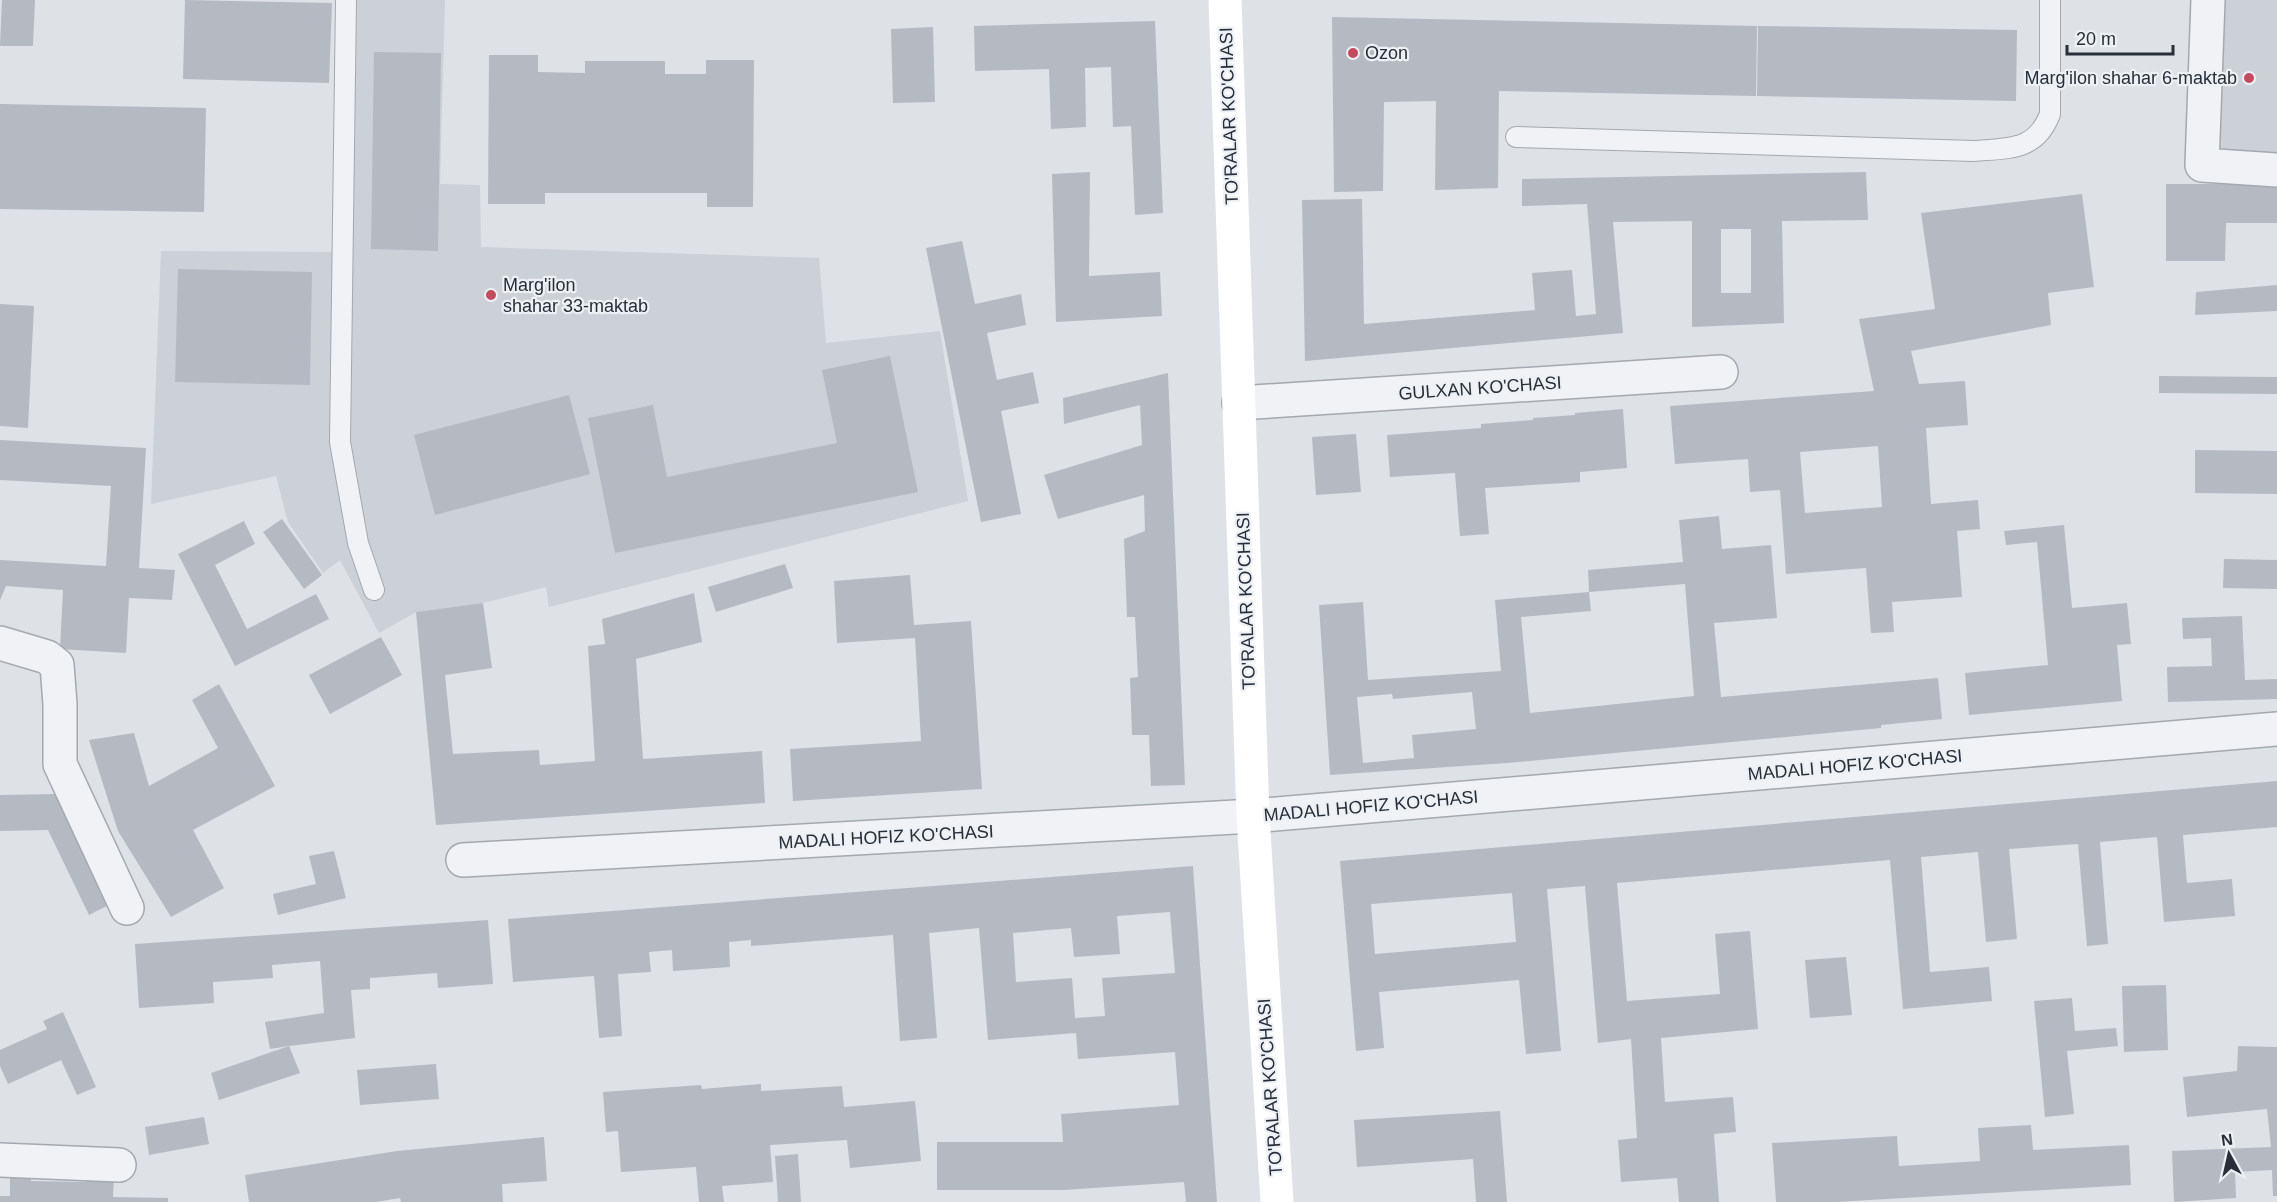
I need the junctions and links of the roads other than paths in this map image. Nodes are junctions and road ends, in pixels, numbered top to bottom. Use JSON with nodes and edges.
{"nodes":[{"id":1,"x":346,"y":0,"type":"edge"},
{"id":2,"x":1225,"y":0,"type":"edge"},
{"id":3,"x":2050,"y":0,"type":"edge"},
{"id":4,"x":2208,"y":0,"type":"edge"},
{"id":5,"x":1516,"y":137,"type":"dead end"},
{"id":6,"x":2277,"y":170,"type":"edge"},
{"id":7,"x":1721,"y":372,"type":"dead end"},
{"id":8,"x":1239,"y":403,"type":"junction"},
{"id":9,"x":374,"y":590,"type":"dead end"},
{"id":10,"x":0,"y":643,"type":"edge"},
{"id":11,"x":2277,"y":729,"type":"edge"},
{"id":12,"x":1253,"y":816,"type":"junction"},
{"id":13,"x":463,"y":860,"type":"dead end"},
{"id":14,"x":127,"y":908,"type":"dead end"},
{"id":15,"x":0,"y":1160,"type":"edge"},
{"id":16,"x":118,"y":1165,"type":"dead end"},
{"id":17,"x":1278,"y":1202,"type":"edge"}],
"edges":[{"from":1,"to":9,"type":"lane"},
{"from":2,"to":8,"type":"street","name":"TO'RALAR KO'CHASI"},
{"from":3,"to":5,"type":"lane"},
{"from":4,"to":6,"type":"street"},
{"from":7,"to":8,"type":"street","name":"GULXAN KO'CHASI"},
{"from":8,"to":12,"type":"street","name":"TO'RALAR KO'CHASI"},
{"from":10,"to":14,"type":"street"},
{"from":11,"to":12,"type":"street","name":"MADALI HOFIZ KO'CHASI"},
{"from":12,"to":13,"type":"street","name":"MADALI HOFIZ KO'CHASI"},
{"from":12,"to":17,"type":"street","name":"TO'RALAR KO'CHASI"},
{"from":15,"to":16,"type":"street"}]}
